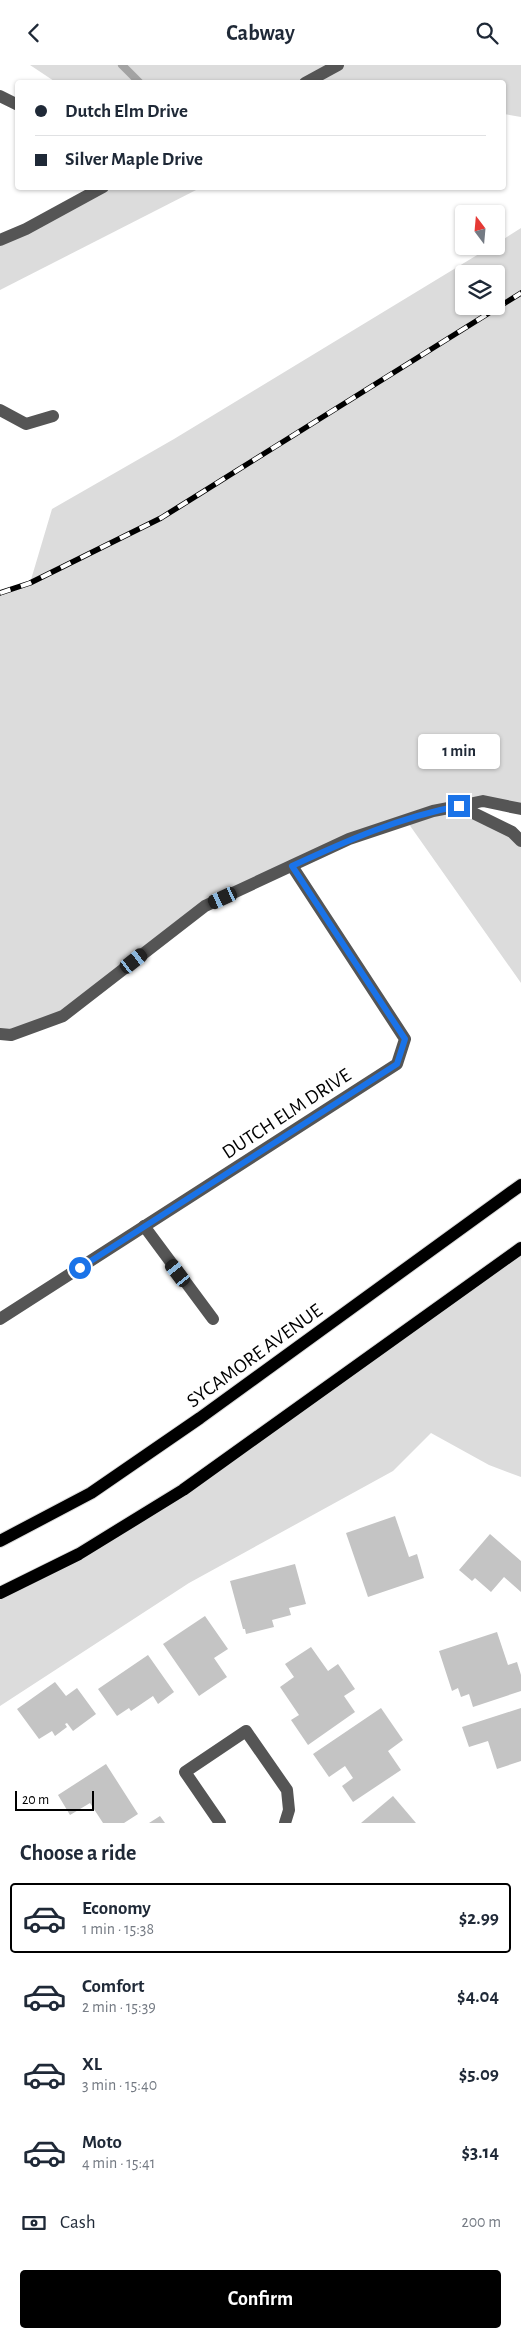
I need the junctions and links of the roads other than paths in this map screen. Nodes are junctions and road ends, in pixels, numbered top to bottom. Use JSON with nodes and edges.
{"nodes":[{"id":1,"x":338,"y":65,"type":"edge"},
{"id":2,"x":310,"y":80,"type":"edge"},
{"id":3,"x":0,"y":97,"type":"edge"},
{"id":4,"x":15,"y":104,"type":"edge"},
{"id":5,"x":98,"y":190,"type":"edge"},
{"id":6,"x":0,"y":240,"type":"edge"},
{"id":7,"x":0,"y":410,"type":"edge"},
{"id":8,"x":53,"y":416,"type":"dead end"},
{"id":9,"x":459,"y":806,"type":"junction"},
{"id":10,"x":521,"y":809,"type":"edge"},
{"id":11,"x":521,"y":841,"type":"edge"},
{"id":12,"x":292,"y":866,"type":"junction"},
{"id":13,"x":0,"y":1034,"type":"edge"},
{"id":14,"x":521,"y":1185,"type":"edge"},
{"id":15,"x":144,"y":1226,"type":"junction"},
{"id":16,"x":521,"y":1247,"type":"edge"},
{"id":17,"x":0,"y":1319,"type":"edge"},
{"id":18,"x":213,"y":1319,"type":"dead end"},
{"id":19,"x":0,"y":1541,"type":"edge"},
{"id":20,"x":0,"y":1593,"type":"edge"},
{"id":21,"x":220,"y":1823,"type":"edge"},
{"id":22,"x":285,"y":1823,"type":"edge"}],
"edges":[{"from":1,"to":2,"type":"street"},
{"from":3,"to":4,"type":"street"},
{"from":5,"to":6,"type":"street"},
{"from":7,"to":8,"type":"street"},
{"from":9,"to":10,"type":"street"},
{"from":9,"to":11,"type":"street"},
{"from":9,"to":12,"type":"street"},
{"from":12,"to":13,"type":"street"},
{"from":12,"to":15,"type":"street","name":"DUTCH ELM DRIVE"},
{"from":14,"to":19,"type":"main road","name":"SYCAMORE AVENUE"},
{"from":15,"to":17,"type":"street","name":"DUTCH ELM DRIVE"},
{"from":15,"to":18,"type":"street"},
{"from":16,"to":20,"type":"main road"},
{"from":21,"to":22,"type":"street"}]}
